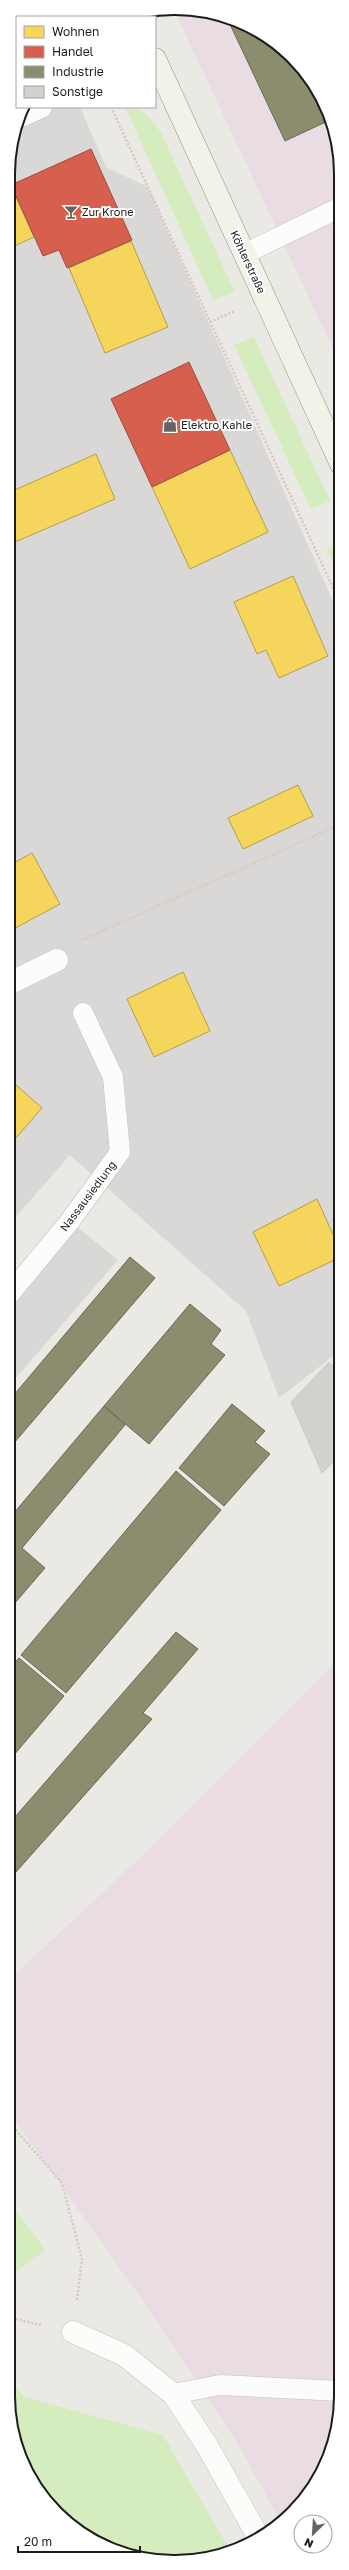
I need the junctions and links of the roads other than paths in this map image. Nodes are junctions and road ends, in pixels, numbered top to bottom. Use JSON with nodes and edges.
{"nodes":[{"id":1,"x":156,"y":61,"type":"edge"},
{"id":2,"x":39,"y":108,"type":"edge"},
{"id":3,"x":27,"y":113,"type":"edge"},
{"id":4,"x":334,"y":210,"type":"edge"},
{"id":5,"x":244,"y":254,"type":"junction"},
{"id":6,"x":334,"y":449,"type":"edge"},
{"id":7,"x":58,"y":960,"type":"road end"},
{"id":8,"x":15,"y":981,"type":"edge"},
{"id":9,"x":83,"y":1013,"type":"dead end"},
{"id":10,"x":15,"y":1288,"type":"edge"},
{"id":11,"x":73,"y":2332,"type":"road end"},
{"id":12,"x":334,"y":2391,"type":"edge"},
{"id":13,"x":173,"y":2394,"type":"junction"},
{"id":14,"x":256,"y":2533,"type":"edge"}],
"edges":[{"from":1,"to":5,"type":"street","name":"Köhlerstraße"},
{"from":2,"to":3,"type":"street"},
{"from":4,"to":5,"type":"lane"},
{"from":5,"to":6,"type":"street","name":"Köhlerstraße"},
{"from":7,"to":8,"type":"street"},
{"from":9,"to":10,"type":"lane","name":"Nassausiedlung"},
{"from":11,"to":13,"type":"street"},
{"from":12,"to":13,"type":"lane"},
{"from":13,"to":14,"type":"street"}]}
